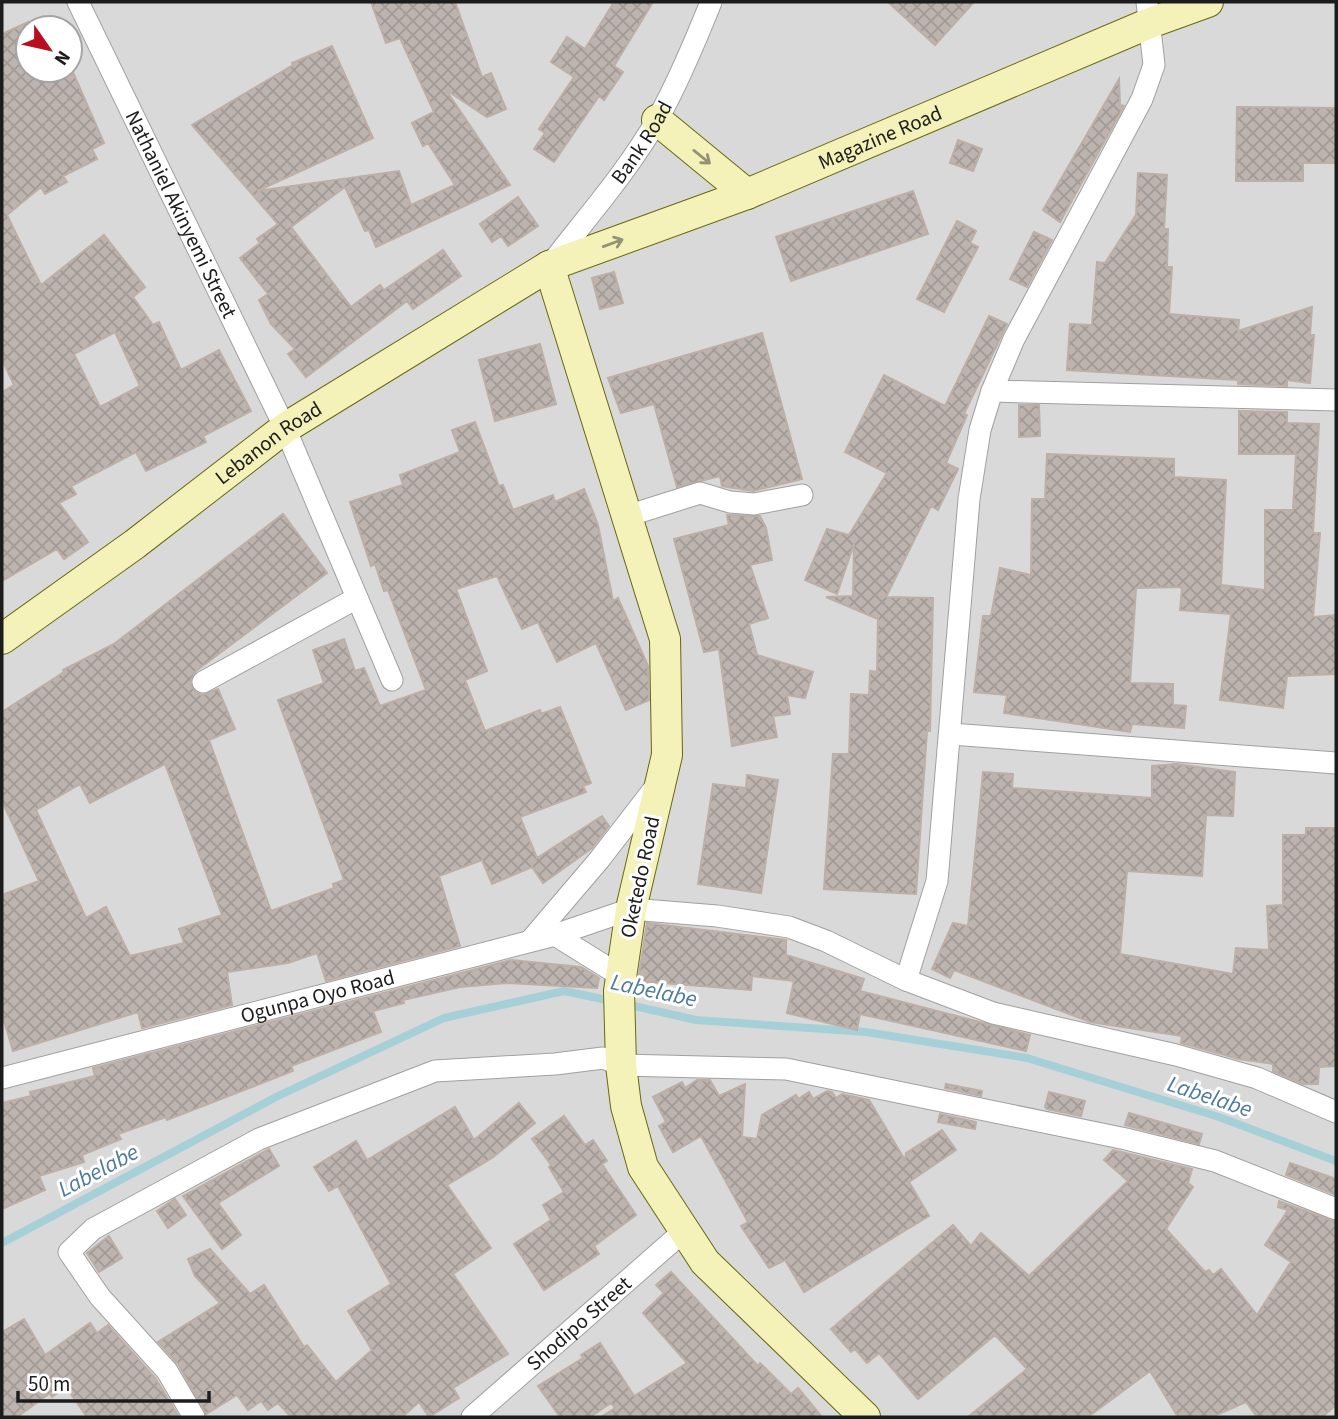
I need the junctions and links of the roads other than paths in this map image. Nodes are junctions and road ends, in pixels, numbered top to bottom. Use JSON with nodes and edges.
{"nodes":[{"id":1,"x":78,"y":2,"type":"edge"},
{"id":2,"x":711,"y":2,"type":"edge"},
{"id":3,"x":1208,"y":2,"type":"edge"},
{"id":4,"x":1148,"y":13,"type":"edge"},
{"id":5,"x":657,"y":120,"type":"junction"},
{"id":6,"x":747,"y":194,"type":"junction"},
{"id":7,"x":549,"y":266,"type":"junction"},
{"id":8,"x":992,"y":391,"type":"junction"},
{"id":9,"x":1336,"y":400,"type":"edge"},
{"id":10,"x":285,"y":428,"type":"junction"},
{"id":11,"x":802,"y":495,"type":"dead end"},
{"id":12,"x":627,"y":516,"type":"junction"},
{"id":13,"x":357,"y":598,"type":"junction"},
{"id":14,"x":2,"y":639,"type":"edge"},
{"id":15,"x":392,"y":680,"type":"dead end"},
{"id":16,"x":203,"y":682,"type":"dead end"},
{"id":17,"x":951,"y":733,"type":"junction"},
{"id":18,"x":1336,"y":762,"type":"edge"},
{"id":19,"x":662,"y":778,"type":"junction"},
{"id":20,"x":631,"y":909,"type":"junction"},
{"id":21,"x":555,"y":936,"type":"junction"},
{"id":22,"x":530,"y":941,"type":"junction"},
{"id":23,"x":905,"y":980,"type":"junction"},
{"id":24,"x":620,"y":984,"type":"junction"},
{"id":25,"x":620,"y":1058,"type":"junction"},
{"id":26,"x":2,"y":1078,"type":"edge"},
{"id":27,"x":1336,"y":1112,"type":"edge"},
{"id":28,"x":1336,"y":1209,"type":"edge"},
{"id":29,"x":684,"y":1231,"type":"junction"},
{"id":30,"x":194,"y":1417,"type":"edge"},
{"id":31,"x":472,"y":1417,"type":"edge"},
{"id":32,"x":865,"y":1417,"type":"edge"}],
"edges":[{"from":1,"to":10,"type":"street","name":"Nathaniel Akinyemi Street"},
{"from":2,"to":5,"type":"street","name":"Bank Road"},
{"from":3,"to":4,"type":"main road","name":"Magazine Road"},
{"from":4,"to":6,"type":"main road","name":"Magazine Road"},
{"from":4,"to":8,"type":"street"},
{"from":5,"to":6,"type":"main road","one_way":true},
{"from":5,"to":7,"type":"street","name":"Bank Road"},
{"from":7,"to":6,"type":"main road","name":"Magazine Road","one_way":true},
{"from":7,"to":10,"type":"main road","name":"Lebanon Road"},
{"from":7,"to":12,"type":"main road","name":"Oketedo Road"},
{"from":8,"to":9,"type":"street"},
{"from":8,"to":17,"type":"street"},
{"from":10,"to":13,"type":"street","name":"Nathaniel Akinyemi Street"},
{"from":10,"to":14,"type":"main road","name":"Lebanon Road"},
{"from":11,"to":12,"type":"street"},
{"from":12,"to":19,"type":"main road","name":"Oketedo Road"},
{"from":13,"to":15,"type":"street","name":"Nathaniel Akinyemi Street"},
{"from":13,"to":16,"type":"street"},
{"from":17,"to":18,"type":"street"},
{"from":17,"to":23,"type":"street"},
{"from":19,"to":20,"type":"main road","name":"Oketedo Road"},
{"from":19,"to":22,"type":"street"},
{"from":20,"to":21,"type":"street","name":"Ogunpa Oyo Road"},
{"from":20,"to":23,"type":"street"},
{"from":20,"to":24,"type":"main road","name":"Oketedo Road"},
{"from":21,"to":22,"type":"street","name":"Ogunpa Oyo Road"},
{"from":21,"to":24,"type":"street"},
{"from":22,"to":26,"type":"street","name":"Ogunpa Oyo Road"},
{"from":23,"to":27,"type":"street"},
{"from":24,"to":25,"type":"main road","name":"Oketedo Road"},
{"from":25,"to":28,"type":"street"},
{"from":25,"to":29,"type":"main road","name":"Oketedo Road"},
{"from":25,"to":30,"type":"street"},
{"from":29,"to":31,"type":"street","name":"Shodipo Street"},
{"from":29,"to":32,"type":"main road","name":"Oketedo Road"}]}
